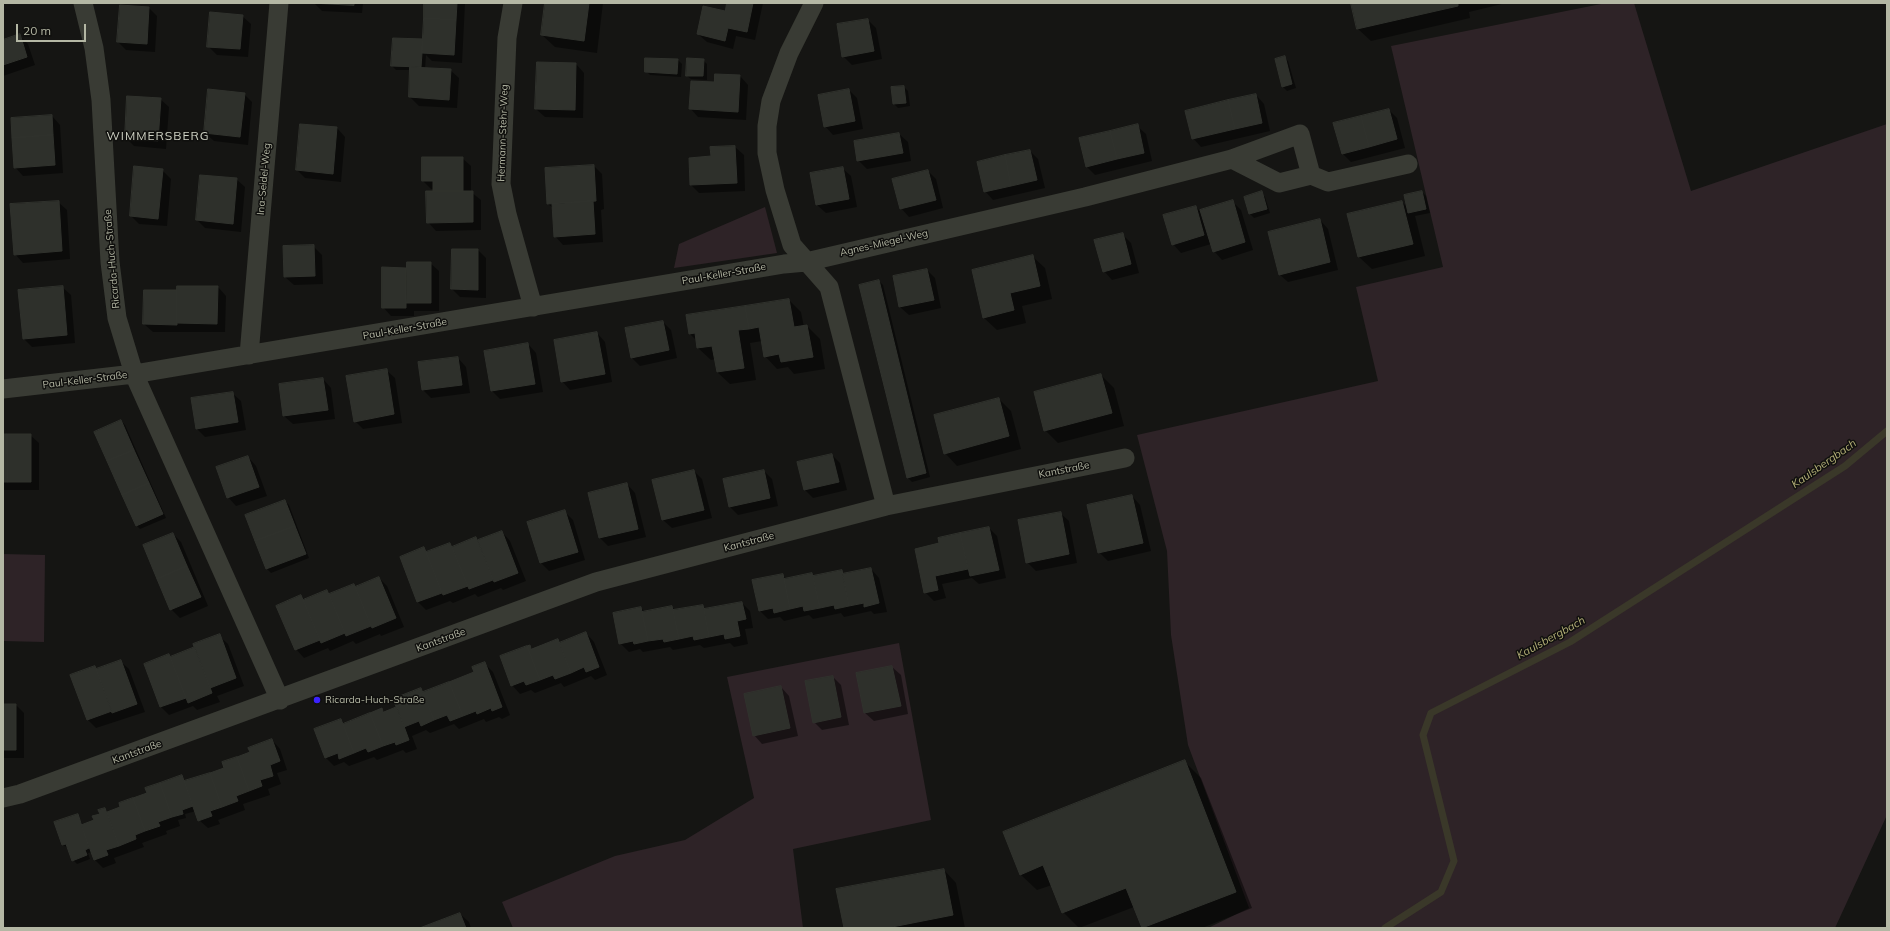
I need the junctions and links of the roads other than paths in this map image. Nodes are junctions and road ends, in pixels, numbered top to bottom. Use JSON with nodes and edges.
{"nodes":[{"id":1,"x":83,"y":3,"type":"edge"},
{"id":2,"x":279,"y":3,"type":"edge"},
{"id":3,"x":513,"y":3,"type":"edge"},
{"id":4,"x":814,"y":3,"type":"edge"},
{"id":5,"x":1232,"y":159,"type":"junction"},
{"id":6,"x":1408,"y":164,"type":"dead end"},
{"id":7,"x":1311,"y":175,"type":"junction"},
{"id":8,"x":806,"y":262,"type":"junction"},
{"id":9,"x":532,"y":307,"type":"junction"},
{"id":10,"x":248,"y":355,"type":"junction"},
{"id":11,"x":134,"y":374,"type":"junction"},
{"id":12,"x":3,"y":389,"type":"edge"},
{"id":13,"x":1125,"y":458,"type":"dead end"},
{"id":14,"x":886,"y":506,"type":"junction"},
{"id":15,"x":280,"y":700,"type":"junction"},
{"id":16,"x":3,"y":798,"type":"edge"}],
"edges":[{"from":1,"to":11,"type":"street","name":"Ricarda-Huch-Straße"},
{"from":2,"to":10,"type":"street","name":"Ina-Seidel-Weg"},
{"from":3,"to":9,"type":"street","name":"Hermann-Stehr-Weg"},
{"from":4,"to":8,"type":"street"},
{"from":5,"to":7,"type":"street"},
{"from":5,"to":7,"type":"street","name":"Agnes-Miegel-Weg"},
{"from":5,"to":8,"type":"street","name":"Agnes-Miegel-Weg"},
{"from":6,"to":7,"type":"street"},
{"from":8,"to":9,"type":"street","name":"Paul-Keller-Straße"},
{"from":8,"to":14,"type":"street"},
{"from":9,"to":10,"type":"street","name":"Paul-Keller-Straße"},
{"from":10,"to":11,"type":"street","name":"Paul-Keller-Straße"},
{"from":11,"to":12,"type":"street","name":"Paul-Keller-Straße"},
{"from":11,"to":15,"type":"street","name":"Ricarda-Huch-Straße"},
{"from":13,"to":14,"type":"street","name":"Kantstraße"},
{"from":14,"to":15,"type":"street","name":"Kantstraße"},
{"from":15,"to":16,"type":"street","name":"Kantstraße"}]}
